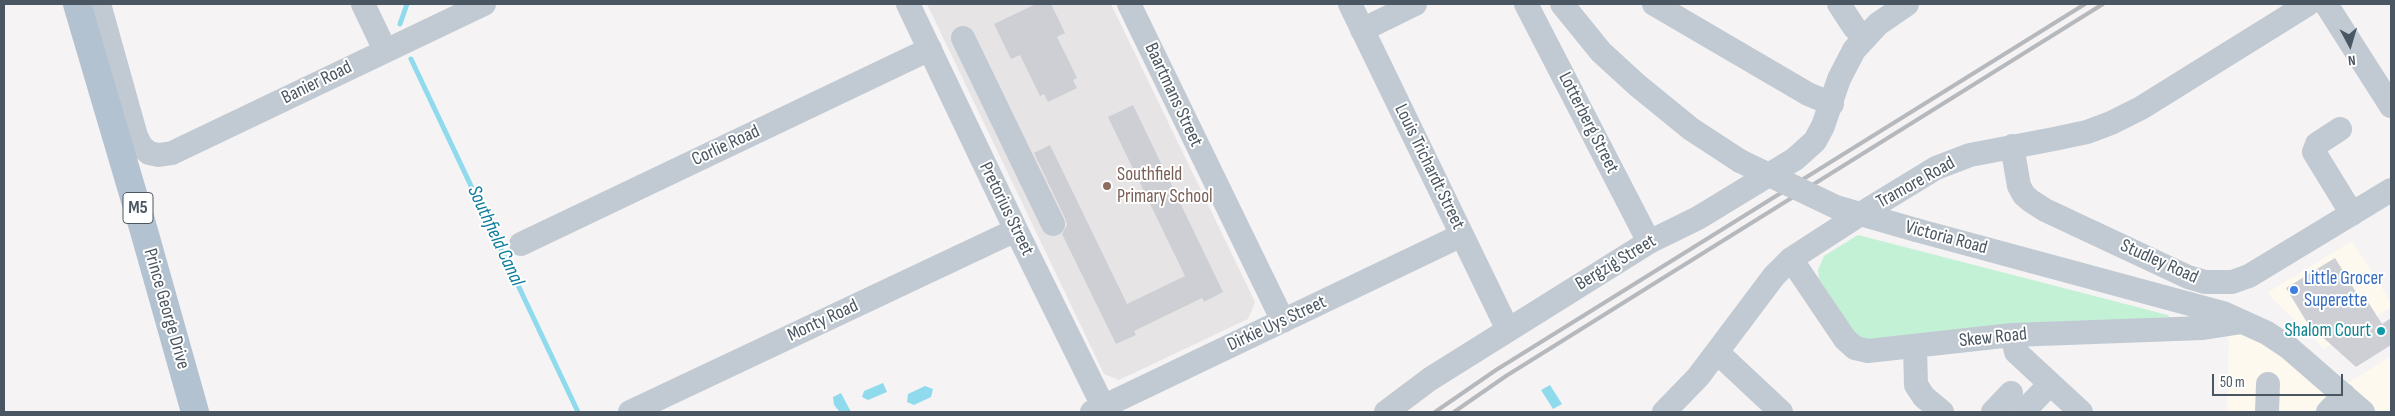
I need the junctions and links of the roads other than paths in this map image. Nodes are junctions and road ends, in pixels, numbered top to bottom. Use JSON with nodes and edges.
{"nodes":[{"id":1,"x":77,"y":4,"type":"edge"},
{"id":2,"x":99,"y":4,"type":"edge"},
{"id":3,"x":364,"y":4,"type":"edge"},
{"id":4,"x":484,"y":4,"type":"edge"},
{"id":5,"x":908,"y":4,"type":"edge"},
{"id":6,"x":1130,"y":4,"type":"edge"},
{"id":7,"x":1350,"y":4,"type":"edge"},
{"id":8,"x":1415,"y":4,"type":"edge"},
{"id":9,"x":1526,"y":4,"type":"edge"},
{"id":10,"x":1562,"y":4,"type":"edge"},
{"id":11,"x":1654,"y":4,"type":"edge"},
{"id":12,"x":1839,"y":4,"type":"edge"},
{"id":13,"x":1907,"y":4,"type":"edge"},
{"id":14,"x":2308,"y":4,"type":"edge"},
{"id":15,"x":2326,"y":4,"type":"edge"},
{"id":16,"x":1362,"y":30,"type":"junction"},
{"id":17,"x":963,"y":38,"type":"dead end"},
{"id":18,"x":1863,"y":38,"type":"junction"},
{"id":19,"x":398,"y":44,"type":"junction"},
{"id":20,"x":930,"y":49,"type":"junction"},
{"id":21,"x":975,"y":63,"type":"junction"},
{"id":22,"x":944,"y":78,"type":"junction"},
{"id":23,"x":1832,"y":104,"type":"junction"},
{"id":24,"x":2391,"y":106,"type":"edge"},
{"id":25,"x":2340,"y":129,"type":"dead end"},
{"id":26,"x":2012,"y":146,"type":"junction"},
{"id":27,"x":2391,"y":190,"type":"edge"},
{"id":28,"x":2352,"y":214,"type":"junction"},
{"id":29,"x":1053,"y":224,"type":"dead end"},
{"id":30,"x":1016,"y":230,"type":"junction"},
{"id":31,"x":1462,"y":235,"type":"junction"},
{"id":32,"x":1649,"y":242,"type":"junction"},
{"id":33,"x":521,"y":244,"type":"dead end"},
{"id":34,"x":1791,"y":259,"type":"junction"},
{"id":35,"x":1283,"y":321,"type":"junction"},
{"id":36,"x":2242,"y":322,"type":"junction"},
{"id":37,"x":1508,"y":330,"type":"junction"},
{"id":38,"x":2012,"y":335,"type":"junction"},
{"id":39,"x":1915,"y":347,"type":"junction"},
{"id":40,"x":1718,"y":353,"type":"junction"},
{"id":41,"x":2050,"y":384,"type":"junction"},
{"id":42,"x":2268,"y":384,"type":"dead end"},
{"id":43,"x":2344,"y":395,"type":"junction"},
{"id":44,"x":2017,"y":403,"type":"edge"},
{"id":45,"x":660,"y":406,"type":"edge"},
{"id":46,"x":1101,"y":411,"type":"edge"},
{"id":47,"x":195,"y":412,"type":"edge"},
{"id":48,"x":630,"y":412,"type":"edge"},
{"id":49,"x":1386,"y":412,"type":"edge"},
{"id":50,"x":1664,"y":412,"type":"edge"},
{"id":51,"x":1782,"y":412,"type":"edge"},
{"id":52,"x":1942,"y":412,"type":"edge"},
{"id":53,"x":1993,"y":412,"type":"edge"},
{"id":54,"x":2081,"y":412,"type":"edge"},
{"id":55,"x":2267,"y":412,"type":"edge"},
{"id":56,"x":2328,"y":412,"type":"edge"},
{"id":57,"x":2363,"y":412,"type":"edge"}],
"edges":[{"from":1,"to":47,"type":"main road","name":"Prince George Drive","number":"M5"},
{"from":2,"to":19,"type":"street","name":"Banier Road"},
{"from":3,"to":19,"type":"street"},
{"from":4,"to":19,"type":"street","name":"Banier Road"},
{"from":5,"to":20,"type":"street","name":"Pretorius Street"},
{"from":6,"to":35,"type":"street","name":"Baartmans Street"},
{"from":7,"to":16,"type":"street","name":"Louis Trichardt Street"},
{"from":8,"to":16,"type":"street"},
{"from":9,"to":32,"type":"street","name":"Lotterberg Street"},
{"from":10,"to":36,"type":"street","name":"Victoria Road","bridge":true},
{"from":11,"to":23,"type":"street"},
{"from":12,"to":18,"type":"street"},
{"from":13,"to":18,"type":"street","name":"Bergzig Street"},
{"from":14,"to":26,"type":"street","name":"Tramore Road"},
{"from":15,"to":24,"type":"street"},
{"from":16,"to":31,"type":"street","name":"Louis Trichardt Street"},
{"from":17,"to":21,"type":"street"},
{"from":18,"to":23,"type":"street","name":"Bergzig Street"},
{"from":20,"to":22,"type":"street","name":"Pretorius Street"},
{"from":20,"to":33,"type":"street","name":"Corlie Road"},
{"from":21,"to":22,"type":"street"},
{"from":21,"to":29,"type":"street"},
{"from":22,"to":30,"type":"street","name":"Pretorius Street"},
{"from":23,"to":32,"type":"street","name":"Bergzig Street"},
{"from":25,"to":28,"type":"street"},
{"from":26,"to":28,"type":"street","name":"Studley Road"},
{"from":26,"to":34,"type":"street","name":"Tramore Road"},
{"from":27,"to":28,"type":"street","name":"Studley Road"},
{"from":30,"to":45,"type":"street","name":"Monty Road"},
{"from":30,"to":46,"type":"street","name":"Pretorius Street"},
{"from":31,"to":35,"type":"street","name":"Dirkie Uys Street"},
{"from":31,"to":37,"type":"street","name":"Louis Trichardt Street"},
{"from":32,"to":37,"type":"street","name":"Bergzig Street"},
{"from":34,"to":39,"type":"street","name":"Skew Road"},
{"from":34,"to":40,"type":"street","name":"Tramore Road"},
{"from":35,"to":46,"type":"street","name":"Dirkie Uys Street"},
{"from":36,"to":38,"type":"street","name":"Skew Road"},
{"from":36,"to":43,"type":"street","name":"Victoria Road"},
{"from":37,"to":49,"type":"street","name":"Bergzig Street"},
{"from":38,"to":39,"type":"street","name":"Skew Road"},
{"from":38,"to":41,"type":"street"},
{"from":39,"to":52,"type":"street"},
{"from":40,"to":50,"type":"street","name":"Tramore Road"},
{"from":40,"to":51,"type":"street"},
{"from":41,"to":44,"type":"street"},
{"from":41,"to":54,"type":"street"},
{"from":42,"to":55,"type":"street"},
{"from":43,"to":56,"type":"street"},
{"from":43,"to":57,"type":"street","name":"Victoria Road"},
{"from":44,"to":53,"type":"street"},
{"from":45,"to":48,"type":"street","name":"Monty Road"}]}
